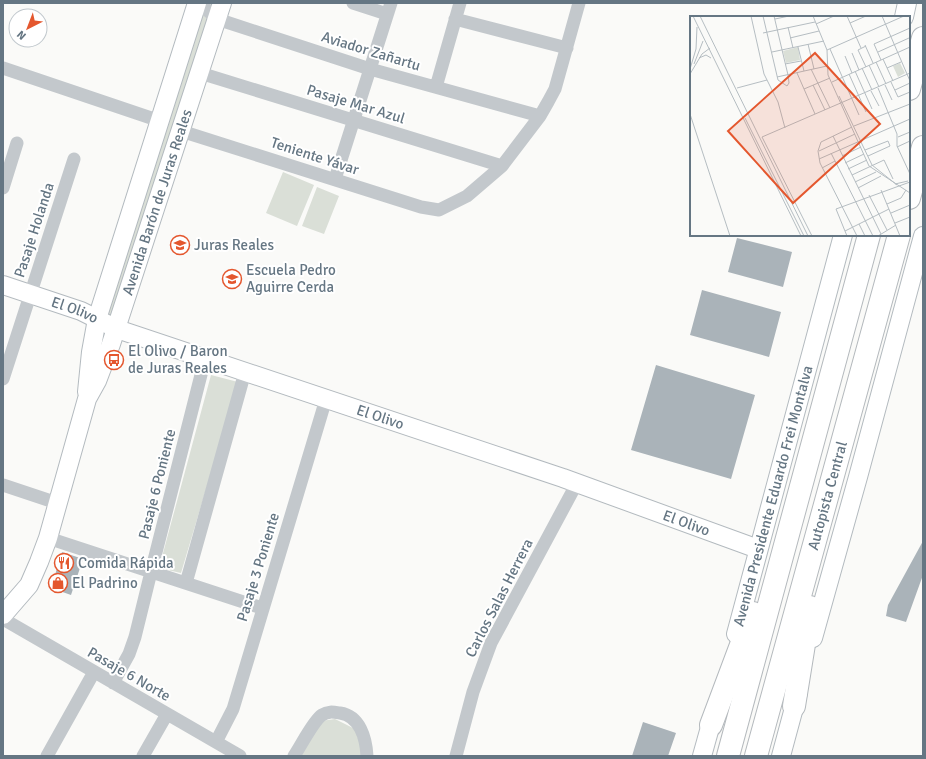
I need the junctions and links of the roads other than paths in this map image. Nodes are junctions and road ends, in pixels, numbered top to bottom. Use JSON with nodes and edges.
{"nodes":[{"id":1,"x":198,"y":3,"type":"edge"},
{"id":2,"x":353,"y":3,"type":"edge"},
{"id":3,"x":460,"y":3,"type":"edge"},
{"id":4,"x":579,"y":3,"type":"edge"},
{"id":5,"x":907,"y":3,"type":"edge"},
{"id":6,"x":389,"y":8,"type":"edge"},
{"id":7,"x":219,"y":11,"type":"edge"},
{"id":8,"x":904,"y":16,"type":"edge"},
{"id":9,"x":455,"y":19,"type":"junction"},
{"id":10,"x":923,"y":38,"type":"edge"},
{"id":11,"x":567,"y":48,"type":"junction"},
{"id":12,"x":3,"y":68,"type":"edge"},
{"id":13,"x":370,"y":69,"type":"junction"},
{"id":14,"x":200,"y":73,"type":"junction"},
{"id":15,"x":910,"y":85,"type":"edge"},
{"id":16,"x":436,"y":87,"type":"junction"},
{"id":17,"x":540,"y":116,"type":"junction"},
{"id":18,"x":354,"y":120,"type":"junction"},
{"id":19,"x":160,"y":121,"type":"junction"},
{"id":20,"x":181,"y":131,"type":"junction"},
{"id":21,"x":17,"y":143,"type":"dead end"},
{"id":22,"x":923,"y":147,"type":"edge"},
{"id":23,"x":74,"y":159,"type":"dead end"},
{"id":24,"x":502,"y":166,"type":"junction"},
{"id":25,"x":335,"y":179,"type":"junction"},
{"id":26,"x":3,"y":188,"type":"edge"},
{"id":27,"x":910,"y":194,"type":"edge"},
{"id":28,"x":843,"y":236,"type":"edge"},
{"id":29,"x":869,"y":236,"type":"edge"},
{"id":30,"x":899,"y":236,"type":"edge"},
{"id":31,"x":923,"y":236,"type":"edge"},
{"id":32,"x":3,"y":285,"type":"edge"},
{"id":33,"x":31,"y":294,"type":"junction"},
{"id":34,"x":97,"y":319,"type":"junction"},
{"id":35,"x":116,"y":329,"type":"junction"},
{"id":36,"x":205,"y":359,"type":"junction"},
{"id":37,"x":245,"y":372,"type":"junction"},
{"id":38,"x":3,"y":380,"type":"edge"},
{"id":39,"x":87,"y":399,"type":"junction"},
{"id":40,"x":326,"y":399,"type":"junction"},
{"id":41,"x":577,"y":483,"type":"junction"},
{"id":42,"x":3,"y":485,"type":"edge"},
{"id":43,"x":798,"y":498,"type":"junction"},
{"id":44,"x":58,"y":503,"type":"junction"},
{"id":45,"x":824,"y":511,"type":"junction"},
{"id":46,"x":48,"y":538,"type":"junction"},
{"id":47,"x":758,"y":549,"type":"junction"},
{"id":48,"x":151,"y":572,"type":"junction"},
{"id":49,"x":186,"y":583,"type":"junction"},
{"id":50,"x":262,"y":608,"type":"junction"},
{"id":51,"x":3,"y":615,"type":"edge"},
{"id":52,"x":3,"y":619,"type":"edge"},
{"id":53,"x":94,"y":672,"type":"junction"},
{"id":54,"x":113,"y":683,"type":"junction"},
{"id":55,"x":794,"y":706,"type":"junction"},
{"id":56,"x":167,"y":714,"type":"junction"},
{"id":57,"x":711,"y":725,"type":"junction"},
{"id":58,"x":216,"y":742,"type":"junction"},
{"id":59,"x":47,"y":756,"type":"edge"},
{"id":60,"x":143,"y":756,"type":"edge"},
{"id":61,"x":240,"y":756,"type":"edge"},
{"id":62,"x":294,"y":756,"type":"edge"},
{"id":63,"x":367,"y":756,"type":"edge"},
{"id":64,"x":456,"y":756,"type":"edge"},
{"id":65,"x":702,"y":756,"type":"edge"},
{"id":66,"x":728,"y":756,"type":"edge"},
{"id":67,"x":756,"y":756,"type":"edge"},
{"id":68,"x":781,"y":756,"type":"edge"}],
"edges":[{"from":1,"to":7,"type":"street","name":"Aviador Zañartu"},
{"from":1,"to":19,"type":"street","name":"Avenida Barón de Juras Reales"},
{"from":2,"to":6,"type":"street"},
{"from":3,"to":9,"type":"street"},
{"from":4,"to":11,"type":"street"},
{"from":5,"to":8,"type":"street"},
{"from":6,"to":13,"type":"street"},
{"from":7,"to":13,"type":"street","name":"Aviador Zañartu"},
{"from":7,"to":14,"type":"street","name":"Avenida Barón de Juras Reales"},
{"from":9,"to":11,"type":"street"},
{"from":9,"to":16,"type":"street"},
{"from":10,"to":15,"type":"highway"},
{"from":11,"to":17,"type":"street"},
{"from":12,"to":19,"type":"street"},
{"from":13,"to":16,"type":"street","name":"Aviador Zañartu"},
{"from":13,"to":18,"type":"street"},
{"from":14,"to":18,"type":"street","name":"Pasaje Mar Azul"},
{"from":14,"to":20,"type":"street","name":"Avenida Barón de Juras Reales"},
{"from":16,"to":17,"type":"street","name":"Aviador Zañartu"},
{"from":17,"to":24,"type":"street"},
{"from":18,"to":24,"type":"street","name":"Pasaje Mar Azul"},
{"from":18,"to":25,"type":"street"},
{"from":19,"to":34,"type":"street","name":"Avenida Barón de Juras Reales"},
{"from":20,"to":25,"type":"street","name":"Teniente Yávar"},
{"from":20,"to":35,"type":"street","name":"Avenida Barón de Juras Reales"},
{"from":21,"to":26,"type":"street"},
{"from":22,"to":27,"type":"highway"},
{"from":23,"to":33,"type":"street","name":"Pasaje Holanda"},
{"from":24,"to":25,"type":"street","name":"Teniente Yávar"},
{"from":28,"to":47,"type":"street","name":"Avenida Presidente Eduardo Frei Montalva"},
{"from":29,"to":43,"type":"highway","name":"Autopista Central"},
{"from":30,"to":45,"type":"highway","name":"Autopista Central"},
{"from":31,"to":55,"type":"street"},
{"from":32,"to":33,"type":"street","name":"El Olivo"},
{"from":33,"to":34,"type":"street","name":"El Olivo"},
{"from":33,"to":38,"type":"street","name":"Pasaje Holanda"},
{"from":34,"to":35,"type":"street","name":"El Olivo"},
{"from":34,"to":39,"type":"street","name":"Avenida Barón de Juras Reales"},
{"from":35,"to":36,"type":"street","name":"El Olivo"},
{"from":35,"to":39,"type":"street","name":"Avenida Barón de Juras Reales"},
{"from":36,"to":37,"type":"street","name":"El Olivo"},
{"from":36,"to":48,"type":"street","name":"Pasaje 6 Poniente"},
{"from":37,"to":40,"type":"street","name":"El Olivo"},
{"from":37,"to":49,"type":"street"},
{"from":39,"to":44,"type":"street","name":"Avenida Barón de Juras Reales"},
{"from":40,"to":41,"type":"street","name":"El Olivo"},
{"from":40,"to":50,"type":"street","name":"Pasaje 3 Poniente"},
{"from":41,"to":47,"type":"street","name":"El Olivo"},
{"from":41,"to":64,"type":"street","name":"Carlos Salas Herrera"},
{"from":42,"to":44,"type":"street"},
{"from":43,"to":57,"type":"highway"},
{"from":43,"to":66,"type":"highway","name":"Autopista Central"},
{"from":44,"to":46,"type":"street","name":"Avenida Barón de Juras Reales"},
{"from":45,"to":55,"type":"highway"},
{"from":45,"to":67,"type":"highway","name":"Autopista Central"},
{"from":46,"to":48,"type":"street"},
{"from":46,"to":51,"type":"street","name":"Avenida Barón de Juras Reales"},
{"from":47,"to":57,"type":"street","name":"Avenida Presidente Eduardo Frei Montalva"},
{"from":48,"to":49,"type":"street"},
{"from":48,"to":54,"type":"street","name":"Pasaje 6 Poniente"},
{"from":49,"to":50,"type":"street"},
{"from":50,"to":58,"type":"street","name":"Pasaje 3 Poniente"},
{"from":52,"to":53,"type":"street","name":"Pasaje 6 Norte"},
{"from":53,"to":54,"type":"street","name":"Pasaje 6 Norte"},
{"from":53,"to":59,"type":"street"},
{"from":54,"to":56,"type":"street","name":"Pasaje 6 Norte"},
{"from":55,"to":68,"type":"street"},
{"from":56,"to":58,"type":"street","name":"Pasaje 6 Norte"},
{"from":56,"to":60,"type":"street"},
{"from":57,"to":65,"type":"street","name":"Avenida Presidente Eduardo Frei Montalva"},
{"from":58,"to":61,"type":"street","name":"Pasaje 6 Norte"},
{"from":62,"to":63,"type":"street"}]}
